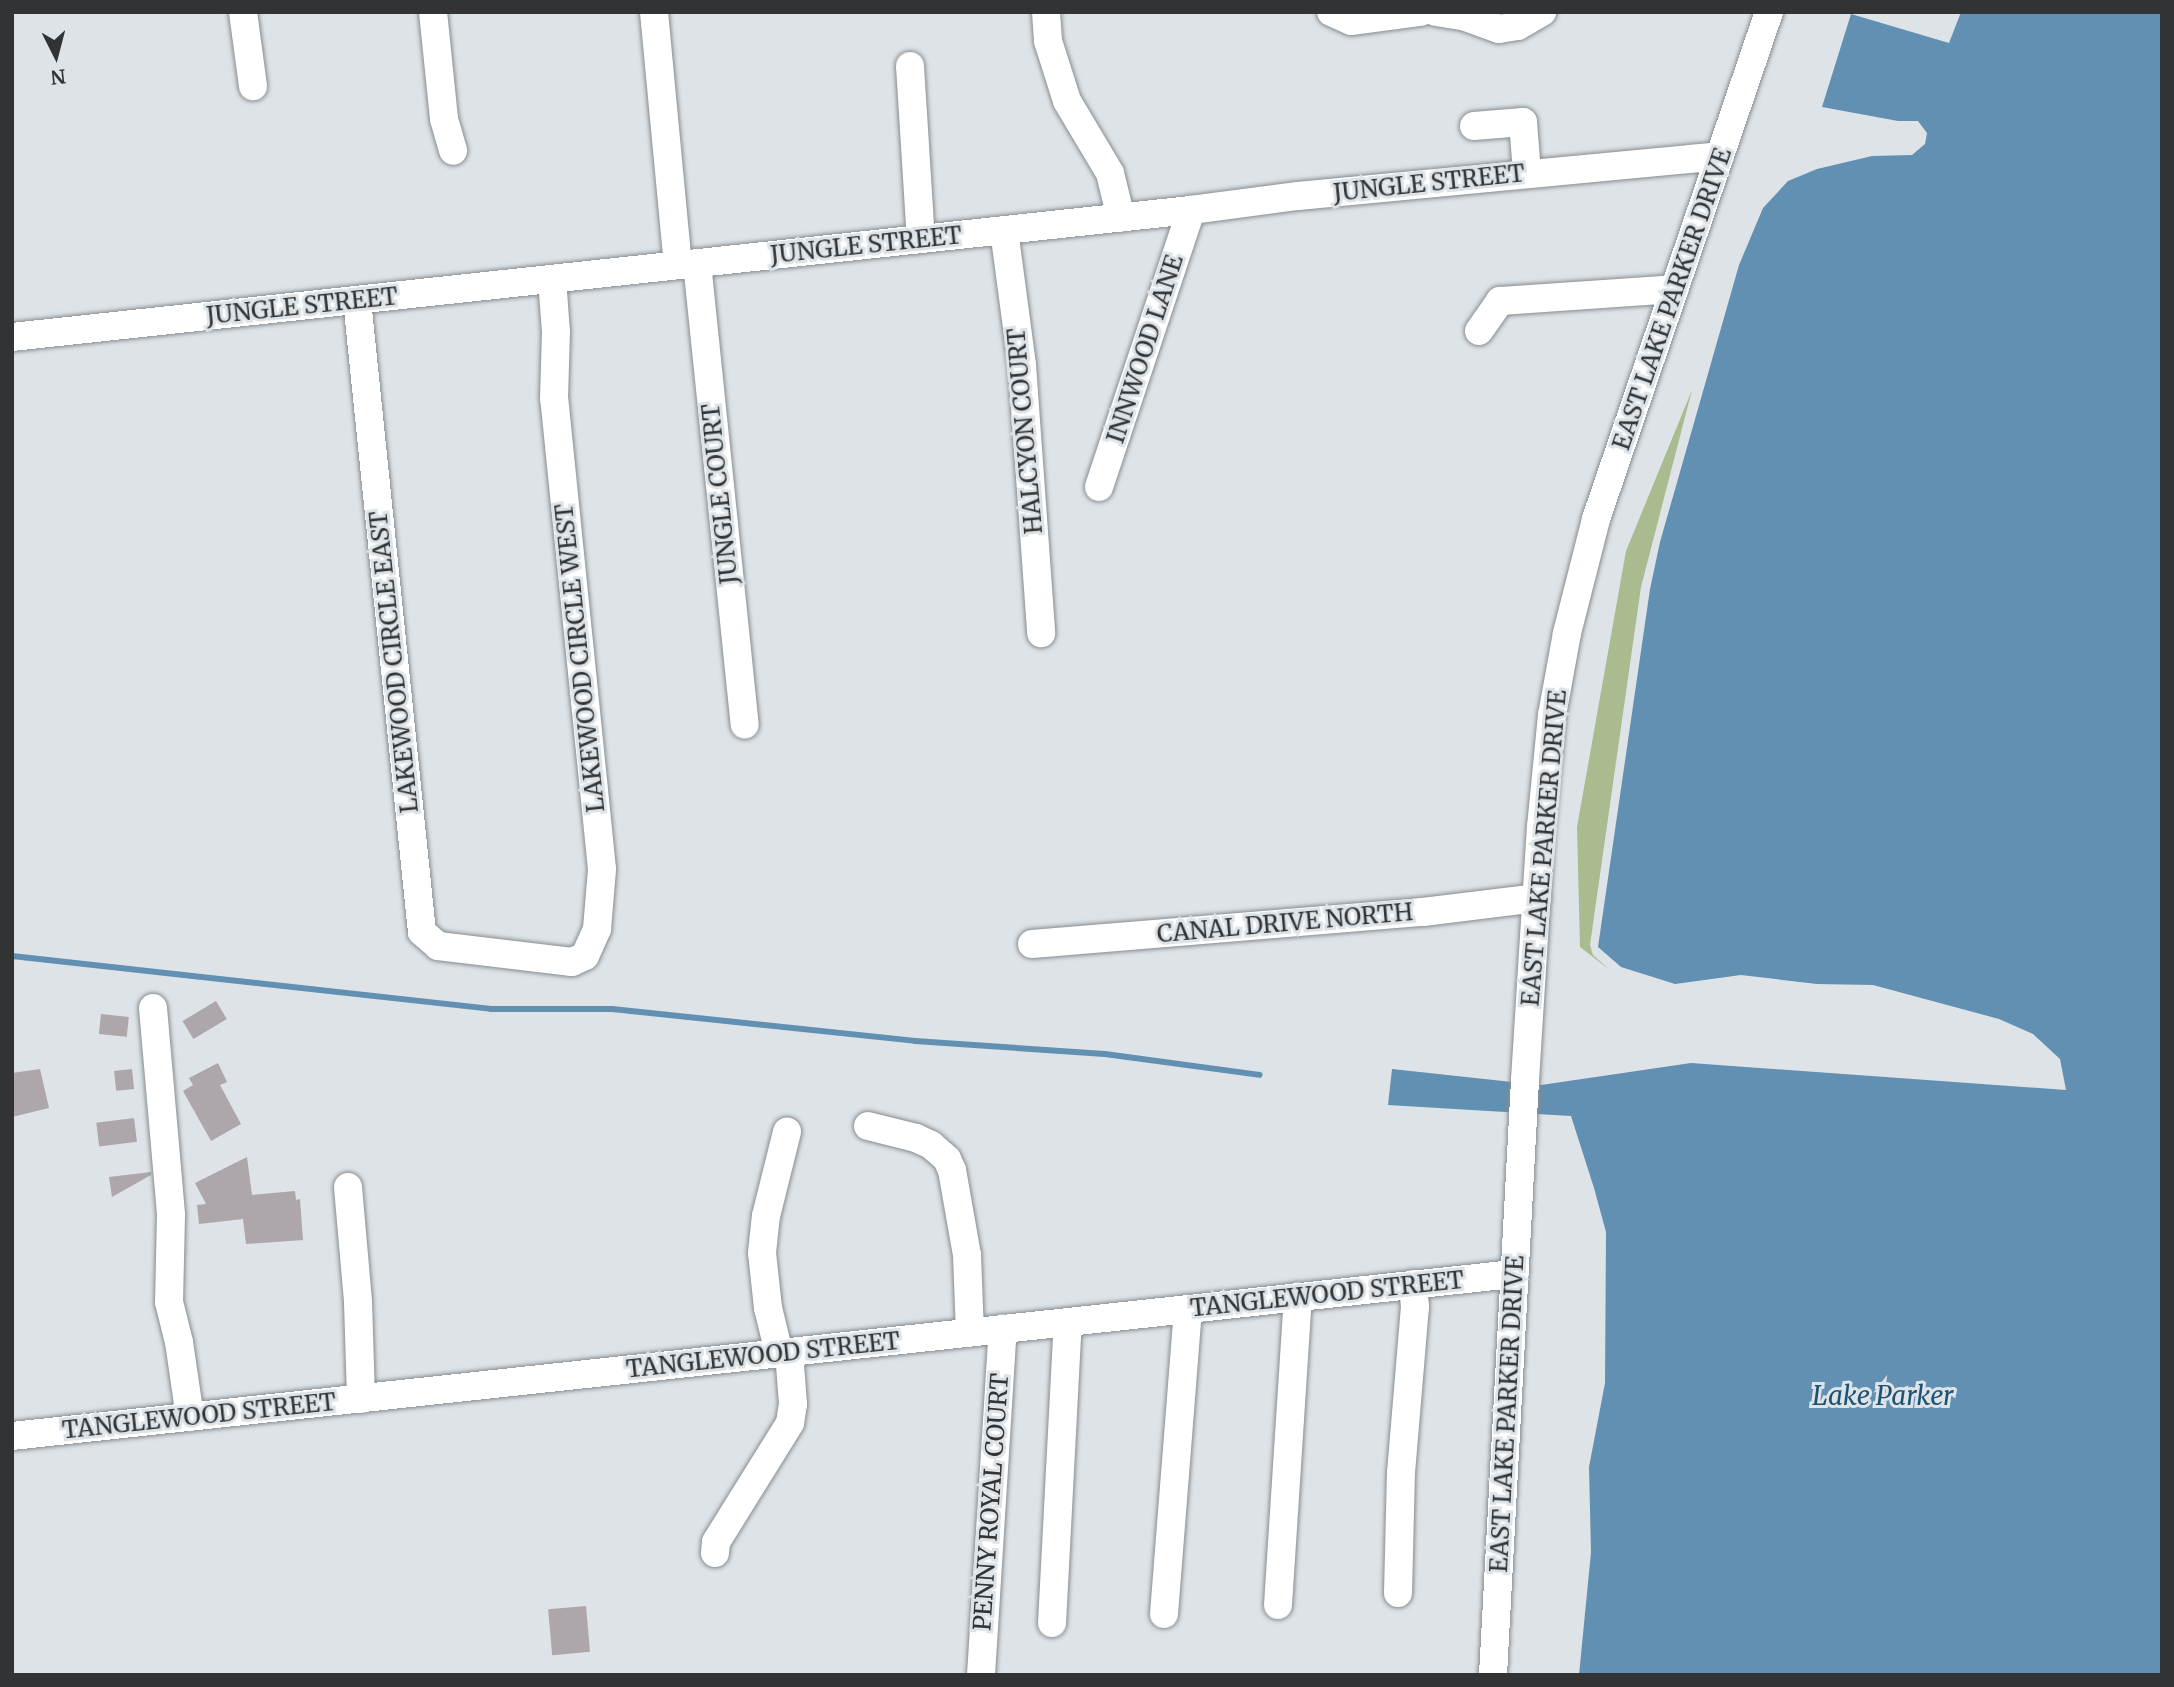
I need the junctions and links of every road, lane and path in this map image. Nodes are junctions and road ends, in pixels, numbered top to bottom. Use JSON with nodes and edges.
{"nodes":[{"id":1,"x":243,"y":12,"type":"edge"},
{"id":2,"x":433,"y":12,"type":"edge"},
{"id":3,"x":654,"y":12,"type":"edge"},
{"id":4,"x":1046,"y":12,"type":"edge"},
{"id":5,"x":1331,"y":12,"type":"edge"},
{"id":6,"x":1420,"y":12,"type":"edge"},
{"id":7,"x":1436,"y":12,"type":"edge"},
{"id":8,"x":1542,"y":12,"type":"edge"},
{"id":9,"x":1769,"y":12,"type":"edge"},
{"id":10,"x":910,"y":66,"type":"dead end"},
{"id":11,"x":253,"y":86,"type":"dead end"},
{"id":12,"x":1474,"y":126,"type":"dead end"},
{"id":13,"x":453,"y":151,"type":"dead end"},
{"id":14,"x":1720,"y":156,"type":"junction"},
{"id":15,"x":1527,"y":173,"type":"junction"},
{"id":16,"x":1191,"y":210,"type":"junction"},
{"id":17,"x":1121,"y":218,"type":"junction"},
{"id":18,"x":1004,"y":230,"type":"junction"},
{"id":19,"x":921,"y":239,"type":"junction"},
{"id":20,"x":687,"y":264,"type":"junction"},
{"id":21,"x":552,"y":279,"type":"junction"},
{"id":22,"x":1675,"y":289,"type":"junction"},
{"id":23,"x":356,"y":300,"type":"junction"},
{"id":24,"x":1479,"y":331,"type":"dead end"},
{"id":25,"x":12,"y":337,"type":"edge"},
{"id":26,"x":1099,"y":487,"type":"dead end"},
{"id":27,"x":1041,"y":633,"type":"dead end"},
{"id":28,"x":746,"y":725,"type":"dead end"},
{"id":29,"x":1537,"y":898,"type":"junction"},
{"id":30,"x":1032,"y":944,"type":"dead end"},
{"id":31,"x":508,"y":954,"type":"joint"},
{"id":32,"x":153,"y":1008,"type":"dead end"},
{"id":33,"x":868,"y":1126,"type":"dead end"},
{"id":34,"x":787,"y":1132,"type":"dead end"},
{"id":35,"x":348,"y":1187,"type":"dead end"},
{"id":36,"x":1514,"y":1274,"type":"junction"},
{"id":37,"x":1413,"y":1284,"type":"junction"},
{"id":38,"x":1298,"y":1297,"type":"junction"},
{"id":39,"x":1188,"y":1309,"type":"junction"},
{"id":40,"x":1068,"y":1322,"type":"junction"},
{"id":41,"x":1003,"y":1329,"type":"junction"},
{"id":42,"x":971,"y":1332,"type":"junction"},
{"id":43,"x":784,"y":1353,"type":"junction"},
{"id":44,"x":361,"y":1399,"type":"junction"},
{"id":45,"x":190,"y":1417,"type":"junction"},
{"id":46,"x":12,"y":1436,"type":"edge"},
{"id":47,"x":715,"y":1553,"type":"dead end"},
{"id":48,"x":1398,"y":1592,"type":"dead end"},
{"id":49,"x":1278,"y":1605,"type":"dead end"},
{"id":50,"x":1164,"y":1614,"type":"dead end"},
{"id":51,"x":1052,"y":1623,"type":"dead end"},
{"id":52,"x":981,"y":1675,"type":"edge"},
{"id":53,"x":1493,"y":1675,"type":"edge"}],
"edges":[{"from":1,"to":11,"type":"street"},
{"from":2,"to":13,"type":"street"},
{"from":3,"to":20,"type":"street","name":"JUNGLE COURT"},
{"from":4,"to":17,"type":"street"},
{"from":5,"to":6,"type":"street"},
{"from":7,"to":8,"type":"street"},
{"from":9,"to":14,"type":"street","name":"EAST LAKE PARKER DRIVE"},
{"from":10,"to":19,"type":"street"},
{"from":12,"to":15,"type":"street"},
{"from":14,"to":15,"type":"street","name":"JUNGLE STREET"},
{"from":14,"to":22,"type":"street","name":"EAST LAKE PARKER DRIVE"},
{"from":15,"to":16,"type":"street","name":"JUNGLE STREET"},
{"from":16,"to":17,"type":"street","name":"JUNGLE STREET"},
{"from":16,"to":26,"type":"street","name":"INNWOOD LANE"},
{"from":17,"to":18,"type":"street","name":"JUNGLE STREET"},
{"from":18,"to":19,"type":"street","name":"JUNGLE STREET"},
{"from":18,"to":27,"type":"street","name":"HALCYON COURT"},
{"from":19,"to":20,"type":"street","name":"JUNGLE STREET"},
{"from":20,"to":21,"type":"street","name":"JUNGLE STREET"},
{"from":20,"to":28,"type":"street","name":"JUNGLE COURT"},
{"from":21,"to":23,"type":"street","name":"JUNGLE STREET"},
{"from":21,"to":31,"type":"street","name":"LAKEWOOD CIRCLE WEST"},
{"from":22,"to":24,"type":"street"},
{"from":22,"to":29,"type":"street","name":"EAST LAKE PARKER DRIVE"},
{"from":23,"to":25,"type":"street","name":"JUNGLE STREET"},
{"from":23,"to":31,"type":"street","name":"LAKEWOOD CIRCLE EAST"},
{"from":29,"to":30,"type":"street","name":"CANAL DRIVE NORTH"},
{"from":29,"to":36,"type":"street","name":"EAST LAKE PARKER DRIVE"},
{"from":32,"to":45,"type":"street"},
{"from":33,"to":42,"type":"street"},
{"from":34,"to":43,"type":"street"},
{"from":35,"to":44,"type":"street"},
{"from":36,"to":37,"type":"street","name":"TANGLEWOOD STREET"},
{"from":36,"to":53,"type":"street","name":"EAST LAKE PARKER DRIVE"},
{"from":37,"to":38,"type":"street","name":"TANGLEWOOD STREET"},
{"from":37,"to":48,"type":"street"},
{"from":38,"to":39,"type":"street","name":"TANGLEWOOD STREET"},
{"from":38,"to":49,"type":"street"},
{"from":39,"to":40,"type":"street","name":"TANGLEWOOD STREET"},
{"from":39,"to":50,"type":"street"},
{"from":40,"to":41,"type":"street","name":"TANGLEWOOD STREET"},
{"from":40,"to":51,"type":"street"},
{"from":41,"to":42,"type":"street","name":"TANGLEWOOD STREET"},
{"from":41,"to":52,"type":"street","name":"PENNY ROYAL COURT"},
{"from":42,"to":43,"type":"street","name":"TANGLEWOOD STREET"},
{"from":43,"to":44,"type":"street","name":"TANGLEWOOD STREET"},
{"from":43,"to":47,"type":"street"},
{"from":44,"to":45,"type":"street","name":"TANGLEWOOD STREET"},
{"from":45,"to":46,"type":"street","name":"TANGLEWOOD STREET"}]}
